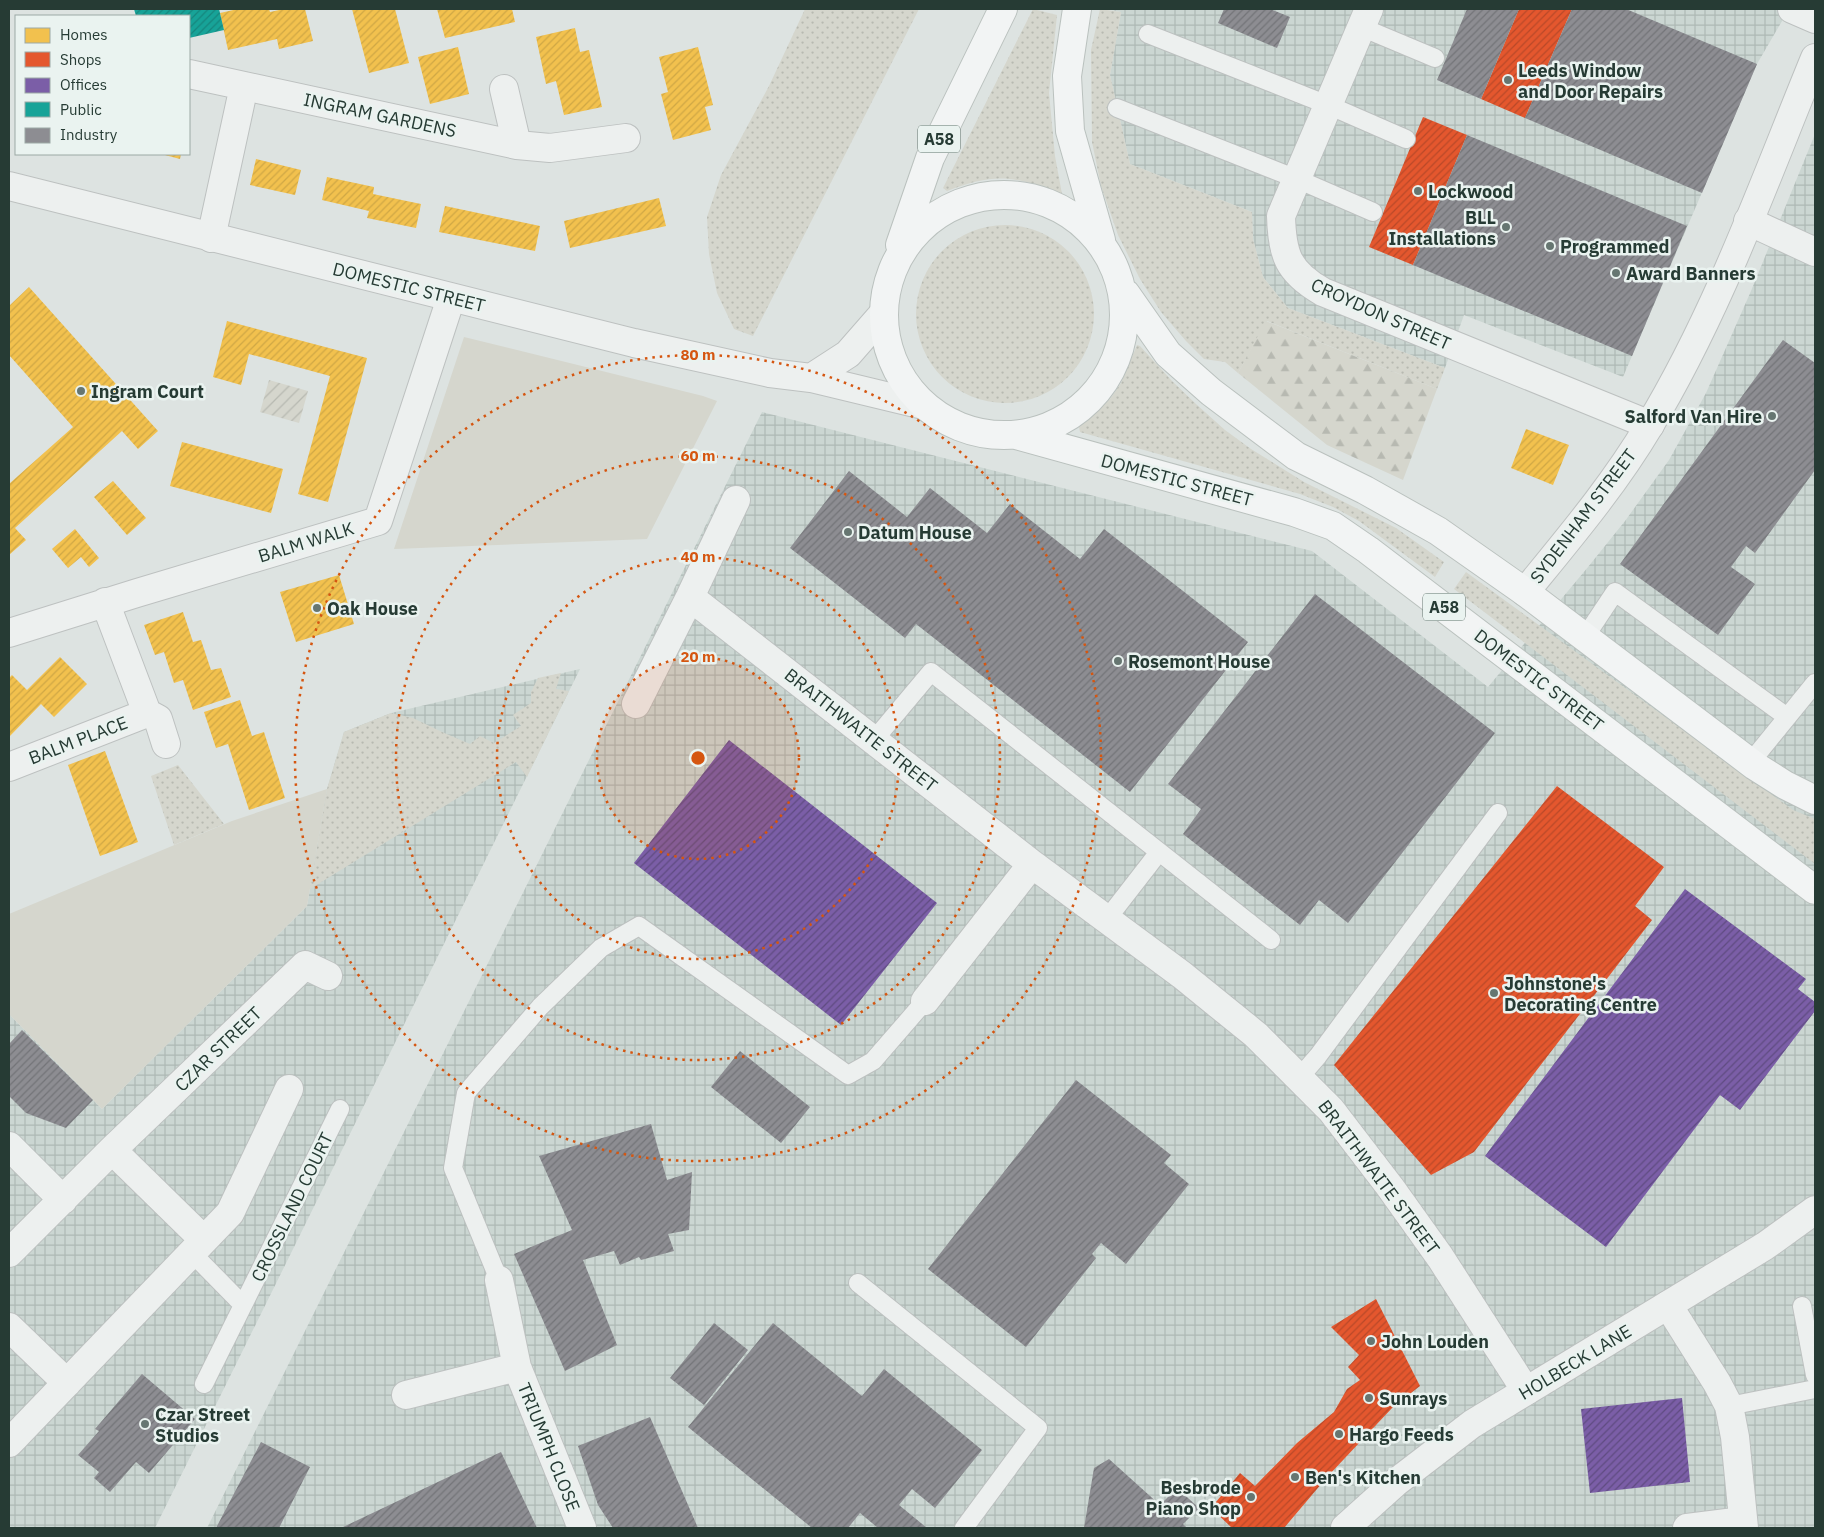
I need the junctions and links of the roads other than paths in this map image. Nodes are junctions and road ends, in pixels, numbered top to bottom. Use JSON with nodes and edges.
{"nodes":[{"id":1,"x":1003,"y":9,"type":"edge"},
{"id":2,"x":1077,"y":9,"type":"edge"},
{"id":3,"x":1792,"y":9,"type":"edge"},
{"id":4,"x":1365,"y":18,"type":"edge"},
{"id":5,"x":1815,"y":19,"type":"edge"},
{"id":6,"x":1148,"y":34,"type":"dead end"},
{"id":7,"x":1435,"y":58,"type":"dead end"},
{"id":8,"x":1815,"y":58,"type":"edge"},
{"id":9,"x":190,"y":74,"type":"edge"},
{"id":10,"x":244,"y":86,"type":"junction"},
{"id":11,"x":504,"y":89,"type":"dead end"},
{"id":12,"x":1328,"y":105,"type":"junction"},
{"id":13,"x":1118,"y":108,"type":"dead end"},
{"id":14,"x":626,"y":138,"type":"dead end"},
{"id":15,"x":1406,"y":139,"type":"dead end"},
{"id":16,"x":517,"y":144,"type":"junction"},
{"id":17,"x":1296,"y":179,"type":"junction"},
{"id":18,"x":9,"y":186,"type":"edge"},
{"id":19,"x":1373,"y":212,"type":"dead end"},
{"id":20,"x":1748,"y":222,"type":"junction"},
{"id":21,"x":211,"y":238,"type":"junction"},
{"id":22,"x":1101,"y":242,"type":"junction"},
{"id":23,"x":1815,"y":252,"type":"edge"},
{"id":24,"x":890,"y":275,"type":"junction"},
{"id":25,"x":1126,"y":294,"type":"junction"},
{"id":26,"x":451,"y":298,"type":"junction"},
{"id":27,"x":883,"y":314,"type":"junction"},
{"id":28,"x":811,"y":378,"type":"junction"},
{"id":29,"x":922,"y":404,"type":"junction"},
{"id":30,"x":1650,"y":425,"type":"junction"},
{"id":31,"x":1016,"y":435,"type":"junction"},
{"id":32,"x":736,"y":500,"type":"dead end"},
{"id":33,"x":1526,"y":592,"type":"junction"},
{"id":34,"x":690,"y":597,"type":"junction"},
{"id":35,"x":105,"y":602,"type":"junction"},
{"id":36,"x":9,"y":633,"type":"edge"},
{"id":37,"x":1585,"y":637,"type":"junction"},
{"id":38,"x":1815,"y":683,"type":"edge"},
{"id":39,"x":636,"y":704,"type":"dead end"},
{"id":40,"x":147,"y":713,"type":"junction"},
{"id":41,"x":1787,"y":717,"type":"junction"},
{"id":42,"x":874,"y":740,"type":"junction"},
{"id":43,"x":166,"y":744,"type":"dead end"},
{"id":44,"x":1750,"y":763,"type":"junction"},
{"id":45,"x":9,"y":767,"type":"edge"},
{"id":46,"x":1815,"y":800,"type":"edge"},
{"id":47,"x":1498,"y":813,"type":"dead end"},
{"id":48,"x":1159,"y":852,"type":"junction"},
{"id":49,"x":1032,"y":864,"type":"junction"},
{"id":50,"x":1815,"y":890,"type":"edge"},
{"id":51,"x":1107,"y":919,"type":"junction"},
{"id":52,"x":1271,"y":940,"type":"dead end"},
{"id":53,"x":328,"y":976,"type":"dead end"},
{"id":54,"x":925,"y":1001,"type":"joint"},
{"id":55,"x":1299,"y":1078,"type":"junction"},
{"id":56,"x":289,"y":1089,"type":"dead end"},
{"id":57,"x":340,"y":1109,"type":"dead end"},
{"id":58,"x":9,"y":1146,"type":"edge"},
{"id":59,"x":112,"y":1150,"type":"junction"},
{"id":60,"x":63,"y":1200,"type":"junction"},
{"id":61,"x":1815,"y":1210,"type":"edge"},
{"id":62,"x":198,"y":1246,"type":"junction"},
{"id":63,"x":9,"y":1253,"type":"edge"},
{"id":64,"x":499,"y":1280,"type":"joint"},
{"id":65,"x":858,"y":1283,"type":"dead end"},
{"id":66,"x":243,"y":1305,"type":"junction"},
{"id":67,"x":1668,"y":1305,"type":"junction"},
{"id":68,"x":1802,"y":1306,"type":"dead end"},
{"id":69,"x":9,"y":1327,"type":"edge"},
{"id":70,"x":516,"y":1367,"type":"junction"},
{"id":71,"x":1815,"y":1375,"type":"edge"},
{"id":72,"x":67,"y":1383,"type":"junction"},
{"id":73,"x":204,"y":1384,"type":"dead end"},
{"id":74,"x":1815,"y":1389,"type":"edge"},
{"id":75,"x":1526,"y":1392,"type":"junction"},
{"id":76,"x":406,"y":1395,"type":"dead end"},
{"id":77,"x":1729,"y":1406,"type":"junction"},
{"id":78,"x":9,"y":1443,"type":"edge"},
{"id":79,"x":1743,"y":1524,"type":"edge"},
{"id":80,"x":582,"y":1528,"type":"edge"},
{"id":81,"x":964,"y":1528,"type":"edge"},
{"id":82,"x":1345,"y":1528,"type":"edge"},
{"id":83,"x":1687,"y":1528,"type":"edge"}],
"edges":[{"from":1,"to":24,"type":"main road","number":"A58"},
{"from":2,"to":22,"type":"main road"},
{"from":3,"to":5,"type":"street"},
{"from":4,"to":7,"type":"lane"},
{"from":4,"to":12,"type":"street","name":"CROYDON STREET"},
{"from":6,"to":12,"type":"lane"},
{"from":8,"to":20,"type":"street","name":"SYDENHAM STREET"},
{"from":9,"to":10,"type":"street","name":"INGRAM GARDENS"},
{"from":10,"to":16,"type":"street","name":"INGRAM GARDENS"},
{"from":10,"to":21,"type":"street"},
{"from":11,"to":16,"type":"street"},
{"from":12,"to":15,"type":"lane"},
{"from":12,"to":17,"type":"street","name":"CROYDON STREET"},
{"from":13,"to":17,"type":"lane"},
{"from":14,"to":16,"type":"street","name":"INGRAM GARDENS"},
{"from":17,"to":19,"type":"lane"},
{"from":17,"to":30,"type":"street","name":"CROYDON STREET"},
{"from":18,"to":21,"type":"street","name":"DOMESTIC STREET"},
{"from":20,"to":23,"type":"street"},
{"from":20,"to":30,"type":"street","name":"SYDENHAM STREET"},
{"from":21,"to":26,"type":"street","name":"DOMESTIC STREET"},
{"from":22,"to":24,"type":"main road","number":"A58"},
{"from":22,"to":25,"type":"main road","number":"A58"},
{"from":24,"to":27,"type":"main road","number":"A58"},
{"from":25,"to":31,"type":"main road","number":"A58"},
{"from":25,"to":33,"type":"main road"},
{"from":26,"to":28,"type":"street","name":"DOMESTIC STREET"},
{"from":26,"to":35,"type":"street","name":"BALM WALK"},
{"from":27,"to":28,"type":"street"},
{"from":27,"to":29,"type":"main road","number":"A58"},
{"from":28,"to":29,"type":"street","name":"DOMESTIC STREET"},
{"from":29,"to":31,"type":"main road","number":"A58"},
{"from":30,"to":33,"type":"street","name":"SYDENHAM STREET"},
{"from":31,"to":50,"type":"main road","name":"DOMESTIC STREET","number":"A58"},
{"from":32,"to":34,"type":"street"},
{"from":33,"to":37,"type":"main road"},
{"from":34,"to":39,"type":"street"},
{"from":34,"to":42,"type":"street","name":"BRAITHWAITE STREET"},
{"from":35,"to":36,"type":"street","name":"BALM WALK"},
{"from":35,"to":40,"type":"street","name":"BALM PLACE"},
{"from":37,"to":41,"type":"lane"},
{"from":37,"to":44,"type":"main road"},
{"from":38,"to":41,"type":"lane"},
{"from":40,"to":43,"type":"street","name":"BALM PLACE"},
{"from":40,"to":45,"type":"street","name":"BALM PLACE"},
{"from":41,"to":44,"type":"lane"},
{"from":42,"to":48,"type":"lane"},
{"from":42,"to":49,"type":"street","name":"BRAITHWAITE STREET"},
{"from":44,"to":46,"type":"main road"},
{"from":47,"to":55,"type":"lane"},
{"from":48,"to":51,"type":"lane"},
{"from":48,"to":52,"type":"lane"},
{"from":49,"to":51,"type":"street","name":"BRAITHWAITE STREET"},
{"from":49,"to":54,"type":"street"},
{"from":51,"to":55,"type":"street","name":"BRAITHWAITE STREET"},
{"from":53,"to":59,"type":"street","name":"CZAR STREET"},
{"from":54,"to":64,"type":"lane"},
{"from":55,"to":75,"type":"street","name":"BRAITHWAITE STREET"},
{"from":56,"to":62,"type":"street"},
{"from":57,"to":66,"type":"lane","name":"CROSSLAND COURT"},
{"from":58,"to":60,"type":"street"},
{"from":59,"to":60,"type":"street","name":"CZAR STREET"},
{"from":59,"to":62,"type":"street"},
{"from":60,"to":63,"type":"street","name":"CZAR STREET"},
{"from":61,"to":67,"type":"street","name":"HOLBECK LANE"},
{"from":62,"to":66,"type":"lane","name":"CROSSLAND COURT"},
{"from":62,"to":72,"type":"street"},
{"from":64,"to":70,"type":"street","name":"TRIUMPH CLOSE"},
{"from":65,"to":81,"type":"lane"},
{"from":66,"to":73,"type":"lane","name":"CROSSLAND COURT"},
{"from":67,"to":75,"type":"street","name":"HOLBECK LANE"},
{"from":67,"to":77,"type":"street"},
{"from":68,"to":71,"type":"lane"},
{"from":69,"to":72,"type":"street"},
{"from":70,"to":76,"type":"street","name":"TRIUMPH CLOSE"},
{"from":70,"to":80,"type":"street","name":"TRIUMPH CLOSE"},
{"from":72,"to":78,"type":"street"},
{"from":74,"to":77,"type":"lane"},
{"from":75,"to":82,"type":"street","name":"HOLBECK LANE"},
{"from":77,"to":79,"type":"street"},
{"from":79,"to":83,"type":"street"}]}
